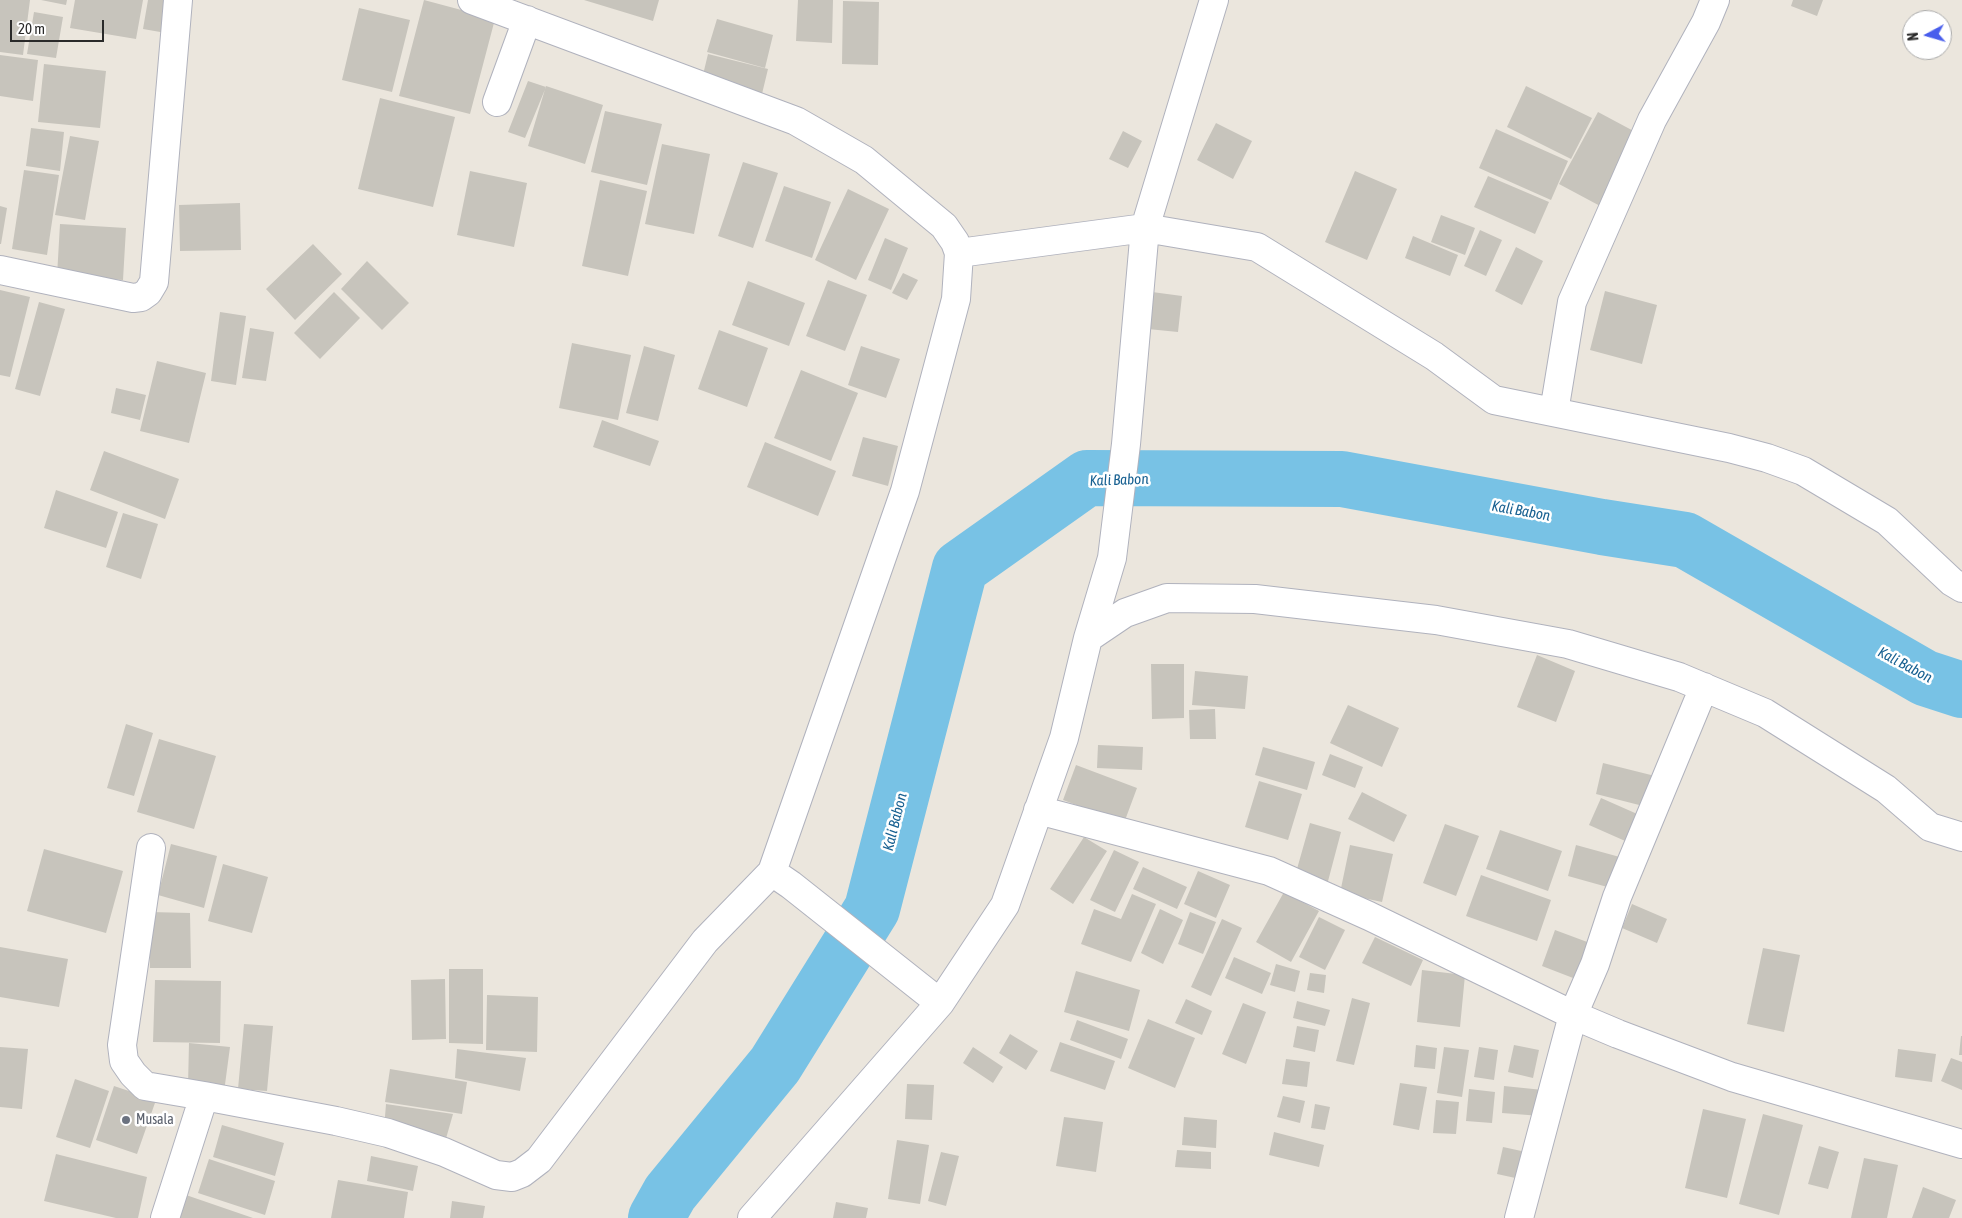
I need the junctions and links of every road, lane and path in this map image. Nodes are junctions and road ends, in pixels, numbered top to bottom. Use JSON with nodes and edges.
{"nodes":[{"id":1,"x":178,"y":0,"type":"edge"},
{"id":2,"x":472,"y":0,"type":"edge"},
{"id":3,"x":1214,"y":0,"type":"edge"},
{"id":4,"x":1715,"y":0,"type":"edge"},
{"id":5,"x":527,"y":20,"type":"junction"},
{"id":6,"x":497,"y":102,"type":"dead end"},
{"id":7,"x":1145,"y":228,"type":"junction"},
{"id":8,"x":959,"y":253,"type":"junction"},
{"id":9,"x":0,"y":270,"type":"edge"},
{"id":10,"x":1554,"y":412,"type":"junction"},
{"id":11,"x":1962,"y":588,"type":"edge"},
{"id":12,"x":1088,"y":638,"type":"junction"},
{"id":13,"x":1704,"y":687,"type":"junction"},
{"id":14,"x":1038,"y":810,"type":"junction"},
{"id":15,"x":1962,"y":837,"type":"edge"},
{"id":16,"x":151,"y":848,"type":"dead end"},
{"id":17,"x":782,"y":878,"type":"junction"},
{"id":18,"x":940,"y":1003,"type":"junction"},
{"id":19,"x":1573,"y":1015,"type":"junction"},
{"id":20,"x":204,"y":1096,"type":"junction"},
{"id":21,"x":1962,"y":1144,"type":"edge"},
{"id":22,"x":165,"y":1218,"type":"edge"},
{"id":23,"x":752,"y":1218,"type":"edge"},
{"id":24,"x":1519,"y":1218,"type":"edge"}],
"edges":[{"from":1,"to":9,"type":"street"},
{"from":2,"to":5,"type":"street"},
{"from":3,"to":7,"type":"street"},
{"from":4,"to":10,"type":"street"},
{"from":5,"to":6,"type":"street"},
{"from":5,"to":8,"type":"street"},
{"from":7,"to":8,"type":"street"},
{"from":7,"to":10,"type":"street"},
{"from":7,"to":12,"type":"street"},
{"from":8,"to":17,"type":"street"},
{"from":10,"to":11,"type":"street"},
{"from":12,"to":13,"type":"street"},
{"from":12,"to":14,"type":"street"},
{"from":13,"to":15,"type":"street"},
{"from":13,"to":19,"type":"street"},
{"from":14,"to":18,"type":"street"},
{"from":14,"to":19,"type":"street"},
{"from":16,"to":20,"type":"street"},
{"from":17,"to":18,"type":"street"},
{"from":17,"to":20,"type":"street"},
{"from":18,"to":23,"type":"street"},
{"from":19,"to":21,"type":"street"},
{"from":19,"to":24,"type":"street"},
{"from":20,"to":22,"type":"street"}]}
